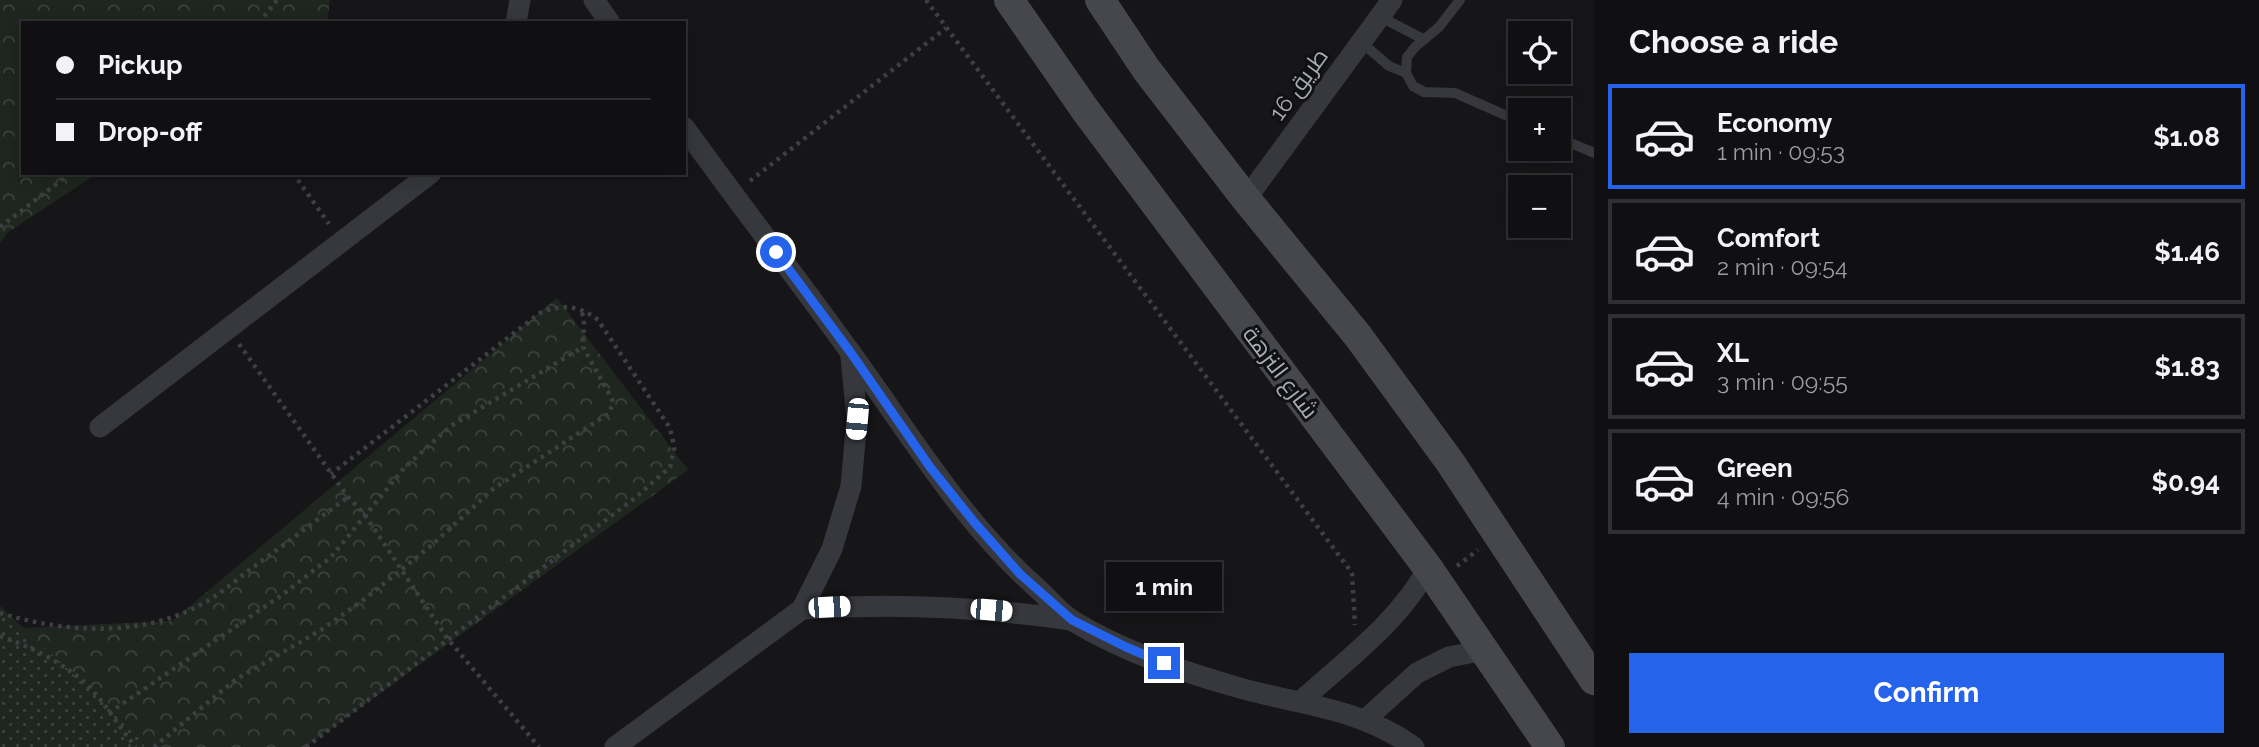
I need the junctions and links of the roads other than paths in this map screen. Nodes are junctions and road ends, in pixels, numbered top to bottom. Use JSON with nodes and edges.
{"nodes":[{"id":1,"x":520,"y":0,"type":"edge"},
{"id":2,"x":594,"y":0,"type":"edge"},
{"id":3,"x":1009,"y":0,"type":"edge"},
{"id":4,"x":1100,"y":0,"type":"edge"},
{"id":5,"x":1460,"y":0,"type":"edge"},
{"id":6,"x":1386,"y":8,"type":"edge"},
{"id":7,"x":516,"y":21,"type":"edge"},
{"id":8,"x":609,"y":21,"type":"edge"},
{"id":9,"x":1423,"y":39,"type":"junction"},
{"id":10,"x":1361,"y":41,"type":"junction"},
{"id":11,"x":1406,"y":73,"type":"junction"},
{"id":12,"x":1508,"y":115,"type":"edge"},
{"id":13,"x":688,"y":137,"type":"edge"},
{"id":14,"x":1571,"y":143,"type":"edge"},
{"id":15,"x":1594,"y":153,"type":"edge"},
{"id":16,"x":428,"y":175,"type":"edge"},
{"id":17,"x":1246,"y":199,"type":"junction"},
{"id":18,"x":851,"y":353,"type":"junction"},
{"id":19,"x":100,"y":427,"type":"dead end"},
{"id":20,"x":1432,"y":574,"type":"junction"},
{"id":21,"x":802,"y":609,"type":"junction"},
{"id":22,"x":1072,"y":620,"type":"junction"},
{"id":23,"x":1484,"y":650,"type":"junction"},
{"id":24,"x":1594,"y":680,"type":"edge"},
{"id":25,"x":1301,"y":701,"type":"junction"},
{"id":26,"x":1366,"y":719,"type":"junction"},
{"id":27,"x":615,"y":747,"type":"edge"},
{"id":28,"x":1414,"y":747,"type":"edge"},
{"id":29,"x":1550,"y":747,"type":"edge"}],
"edges":[{"from":1,"to":7,"type":"street"},
{"from":2,"to":8,"type":"street"},
{"from":3,"to":20,"type":"main road","name":"شارع النزهة"},
{"from":4,"to":17,"type":"main road"},
{"from":5,"to":9,"type":"lane"},
{"from":6,"to":9,"type":"lane"},
{"from":6,"to":10,"type":"street","name":"طريق 16"},
{"from":9,"to":11,"type":"lane"},
{"from":10,"to":11,"type":"lane"},
{"from":10,"to":17,"type":"street","name":"طريق 16"},
{"from":11,"to":12,"type":"lane"},
{"from":13,"to":18,"type":"street"},
{"from":14,"to":15,"type":"lane"},
{"from":16,"to":19,"type":"street"},
{"from":17,"to":24,"type":"main road"},
{"from":18,"to":21,"type":"street"},
{"from":18,"to":22,"type":"street"},
{"from":20,"to":23,"type":"main road","name":"شارع النزهة"},
{"from":20,"to":25,"type":"street"},
{"from":21,"to":22,"type":"street"},
{"from":21,"to":27,"type":"street"},
{"from":22,"to":25,"type":"street"},
{"from":23,"to":26,"type":"street"},
{"from":23,"to":29,"type":"main road","name":"شارع النزهة"},
{"from":25,"to":26,"type":"street"},
{"from":26,"to":28,"type":"street"}]}
